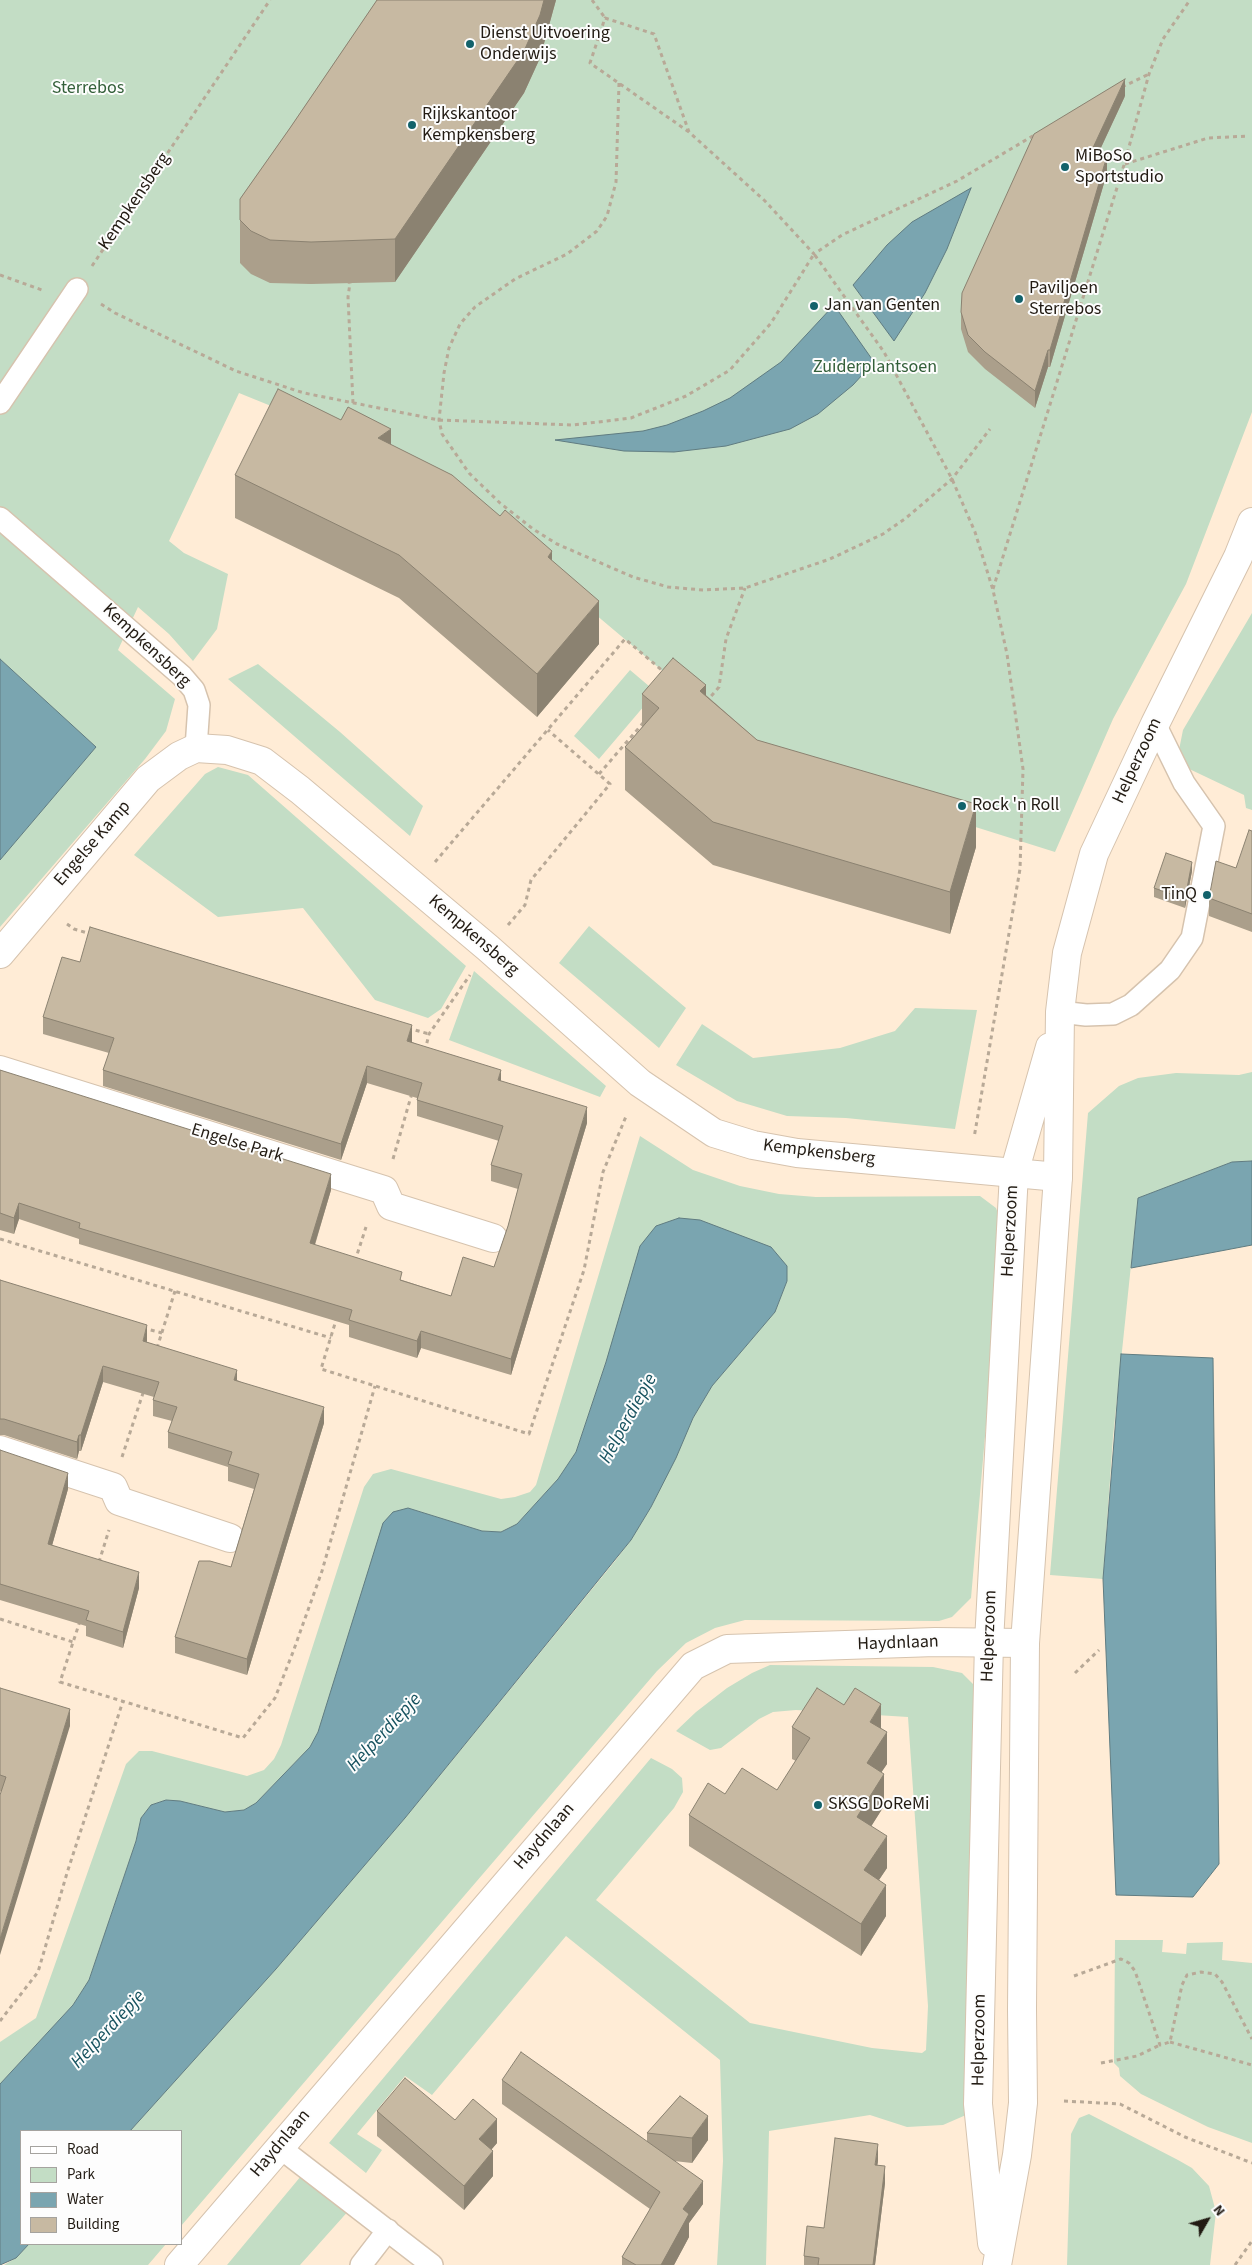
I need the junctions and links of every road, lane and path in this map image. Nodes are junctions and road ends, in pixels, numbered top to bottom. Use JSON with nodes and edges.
{"nodes":[{"id":1,"x":270,"y":0,"type":"edge"},
{"id":2,"x":592,"y":0,"type":"edge"},
{"id":3,"x":1190,"y":0,"type":"edge"},
{"id":4,"x":605,"y":18,"type":"junction"},
{"id":5,"x":1149,"y":74,"type":"junction"},
{"id":6,"x":619,"y":83,"type":"junction"},
{"id":7,"x":1118,"y":89,"type":"edge"},
{"id":8,"x":689,"y":132,"type":"junction"},
{"id":9,"x":1038,"y":133,"type":"edge"},
{"id":10,"x":1250,"y":136,"type":"dead end"},
{"id":11,"x":1124,"y":165,"type":"junction"},
{"id":12,"x":814,"y":254,"type":"junction"},
{"id":13,"x":0,"y":275,"type":"edge"},
{"id":14,"x":344,"y":279,"type":"edge"},
{"id":15,"x":72,"y":297,"type":"junction"},
{"id":16,"x":0,"y":403,"type":"edge"},
{"id":17,"x":353,"y":403,"type":"junction"},
{"id":18,"x":439,"y":420,"type":"junction"},
{"id":19,"x":990,"y":429,"type":"dead end"},
{"id":20,"x":952,"y":479,"type":"junction"},
{"id":21,"x":0,"y":518,"type":"edge"},
{"id":22,"x":1252,"y":522,"type":"edge"},
{"id":23,"x":745,"y":588,"type":"junction"},
{"id":24,"x":993,"y":590,"type":"junction"},
{"id":25,"x":669,"y":677,"type":"edge"},
{"id":26,"x":703,"y":705,"type":"edge"},
{"id":27,"x":644,"y":721,"type":"dead end"},
{"id":28,"x":1155,"y":724,"type":"junction"},
{"id":29,"x":548,"y":730,"type":"junction"},
{"id":30,"x":196,"y":748,"type":"junction"},
{"id":31,"x":599,"y":774,"type":"junction"},
{"id":32,"x":558,"y":846,"type":"dead end"},
{"id":33,"x":415,"y":886,"type":"junction"},
{"id":34,"x":40,"y":906,"type":"junction"},
{"id":35,"x":93,"y":935,"type":"edge"},
{"id":36,"x":0,"y":954,"type":"edge"},
{"id":37,"x":1060,"y":1012,"type":"junction"},
{"id":38,"x":401,"y":1026,"type":"edge"},
{"id":39,"x":429,"y":1034,"type":"dead end"},
{"id":40,"x":0,"y":1070,"type":"edge"},
{"id":41,"x":969,"y":1168,"type":"junction"},
{"id":42,"x":1014,"y":1173,"type":"junction"},
{"id":43,"x":1058,"y":1177,"type":"junction"},
{"id":44,"x":493,"y":1238,"type":"dead end"},
{"id":45,"x":0,"y":1240,"type":"edge"},
{"id":46,"x":175,"y":1291,"type":"junction"},
{"id":47,"x":143,"y":1328,"type":"edge"},
{"id":48,"x":162,"y":1333,"type":"junction"},
{"id":49,"x":331,"y":1338,"type":"dead end"},
{"id":50,"x":156,"y":1351,"type":"edge"},
{"id":51,"x":375,"y":1386,"type":"dead end"},
{"id":52,"x":144,"y":1387,"type":"edge"},
{"id":53,"x":0,"y":1450,"type":"edge"},
{"id":54,"x":116,"y":1494,"type":"junction"},
{"id":55,"x":230,"y":1538,"type":"dead end"},
{"id":56,"x":98,"y":1567,"type":"edge"},
{"id":57,"x":82,"y":1614,"type":"edge"},
{"id":58,"x":0,"y":1620,"type":"edge"},
{"id":59,"x":73,"y":1642,"type":"junction"},
{"id":60,"x":989,"y":1642,"type":"junction"},
{"id":61,"x":1026,"y":1643,"type":"junction"},
{"id":62,"x":1100,"y":1650,"type":"dead end"},
{"id":63,"x":1075,"y":1673,"type":"dead end"},
{"id":64,"x":123,"y":1701,"type":"junction"},
{"id":65,"x":1074,"y":1976,"type":"dead end"},
{"id":66,"x":0,"y":2021,"type":"edge"},
{"id":67,"x":1252,"y":2039,"type":"edge"},
{"id":68,"x":1170,"y":2042,"type":"junction"},
{"id":69,"x":1160,"y":2045,"type":"junction"},
{"id":70,"x":1101,"y":2063,"type":"dead end"},
{"id":71,"x":1252,"y":2065,"type":"edge"},
{"id":72,"x":1064,"y":2101,"type":"dead end"},
{"id":73,"x":279,"y":2147,"type":"junction"},
{"id":74,"x":1252,"y":2163,"type":"edge"},
{"id":75,"x":388,"y":2230,"type":"junction"},
{"id":76,"x":1252,"y":2241,"type":"edge"},
{"id":77,"x":180,"y":2265,"type":"edge"},
{"id":78,"x":361,"y":2265,"type":"edge"},
{"id":79,"x":432,"y":2265,"type":"edge"},
{"id":80,"x":996,"y":2265,"type":"edge"},
{"id":81,"x":1235,"y":2265,"type":"edge"}],
"edges":[{"from":1,"to":15,"type":"path","name":"Kempkensberg"},
{"from":2,"to":4,"type":"path"},
{"from":3,"to":5,"type":"path"},
{"from":4,"to":6,"type":"path"},
{"from":4,"to":8,"type":"path"},
{"from":5,"to":7,"type":"path"},
{"from":5,"to":11,"type":"path"},
{"from":6,"to":8,"type":"path"},
{"from":6,"to":18,"type":"path"},
{"from":8,"to":12,"type":"path"},
{"from":9,"to":12,"type":"path"},
{"from":10,"to":11,"type":"path"},
{"from":11,"to":24,"type":"path"},
{"from":12,"to":18,"type":"path"},
{"from":12,"to":20,"type":"path"},
{"from":13,"to":15,"type":"path"},
{"from":14,"to":17,"type":"path"},
{"from":15,"to":16,"type":"lane"},
{"from":15,"to":17,"type":"path"},
{"from":17,"to":18,"type":"path"},
{"from":18,"to":23,"type":"path"},
{"from":19,"to":20,"type":"path"},
{"from":20,"to":23,"type":"path"},
{"from":20,"to":24,"type":"path"},
{"from":21,"to":30,"type":"lane","name":"Kempkensberg"},
{"from":22,"to":28,"type":"street","name":"Helperzoom"},
{"from":23,"to":26,"type":"path"},
{"from":24,"to":41,"type":"path"},
{"from":25,"to":29,"type":"path"},
{"from":27,"to":31,"type":"path"},
{"from":28,"to":37,"type":"street","name":"Helperzoom"},
{"from":28,"to":37,"type":"lane"},
{"from":29,"to":31,"type":"path"},
{"from":29,"to":33,"type":"path"},
{"from":30,"to":33,"type":"street","name":"Kempkensberg"},
{"from":30,"to":34,"type":"street","name":"Engelse Kamp"},
{"from":31,"to":32,"type":"path"},
{"from":33,"to":41,"type":"street","name":"Kempkensberg"},
{"from":34,"to":35,"type":"path"},
{"from":34,"to":36,"type":"street","name":"Engelse Kamp"},
{"from":37,"to":42,"type":"street","name":"Helperzoom"},
{"from":37,"to":43,"type":"street","name":"Helperzoom"},
{"from":38,"to":39,"type":"path"},
{"from":40,"to":44,"type":"street","name":"Engelse Park"},
{"from":41,"to":42,"type":"street","name":"Kempkensberg"},
{"from":42,"to":43,"type":"street","name":"Kempkensberg"},
{"from":42,"to":60,"type":"street","name":"Helperzoom"},
{"from":43,"to":61,"type":"street","name":"Helperzoom"},
{"from":45,"to":46,"type":"path"},
{"from":46,"to":48,"type":"path"},
{"from":46,"to":49,"type":"path"},
{"from":47,"to":48,"type":"path"},
{"from":48,"to":50,"type":"path"},
{"from":51,"to":64,"type":"path"},
{"from":52,"to":54,"type":"path"},
{"from":53,"to":54,"type":"street"},
{"from":54,"to":55,"type":"street"},
{"from":54,"to":56,"type":"path"},
{"from":57,"to":59,"type":"path"},
{"from":58,"to":59,"type":"path"},
{"from":59,"to":64,"type":"path"},
{"from":60,"to":61,"type":"street","name":"Haydnlaan"},
{"from":60,"to":73,"type":"street","name":"Haydnlaan"},
{"from":60,"to":80,"type":"street","name":"Helperzoom"},
{"from":61,"to":80,"type":"street","name":"Helperzoom"},
{"from":62,"to":63,"type":"path"},
{"from":64,"to":66,"type":"path"},
{"from":65,"to":69,"type":"path"},
{"from":67,"to":68,"type":"path"},
{"from":68,"to":69,"type":"path"},
{"from":68,"to":71,"type":"path"},
{"from":69,"to":70,"type":"path"},
{"from":72,"to":74,"type":"path"},
{"from":73,"to":75,"type":"lane"},
{"from":73,"to":77,"type":"street","name":"Haydnlaan"},
{"from":75,"to":78,"type":"lane"},
{"from":75,"to":79,"type":"lane"},
{"from":76,"to":81,"type":"path"}]}
